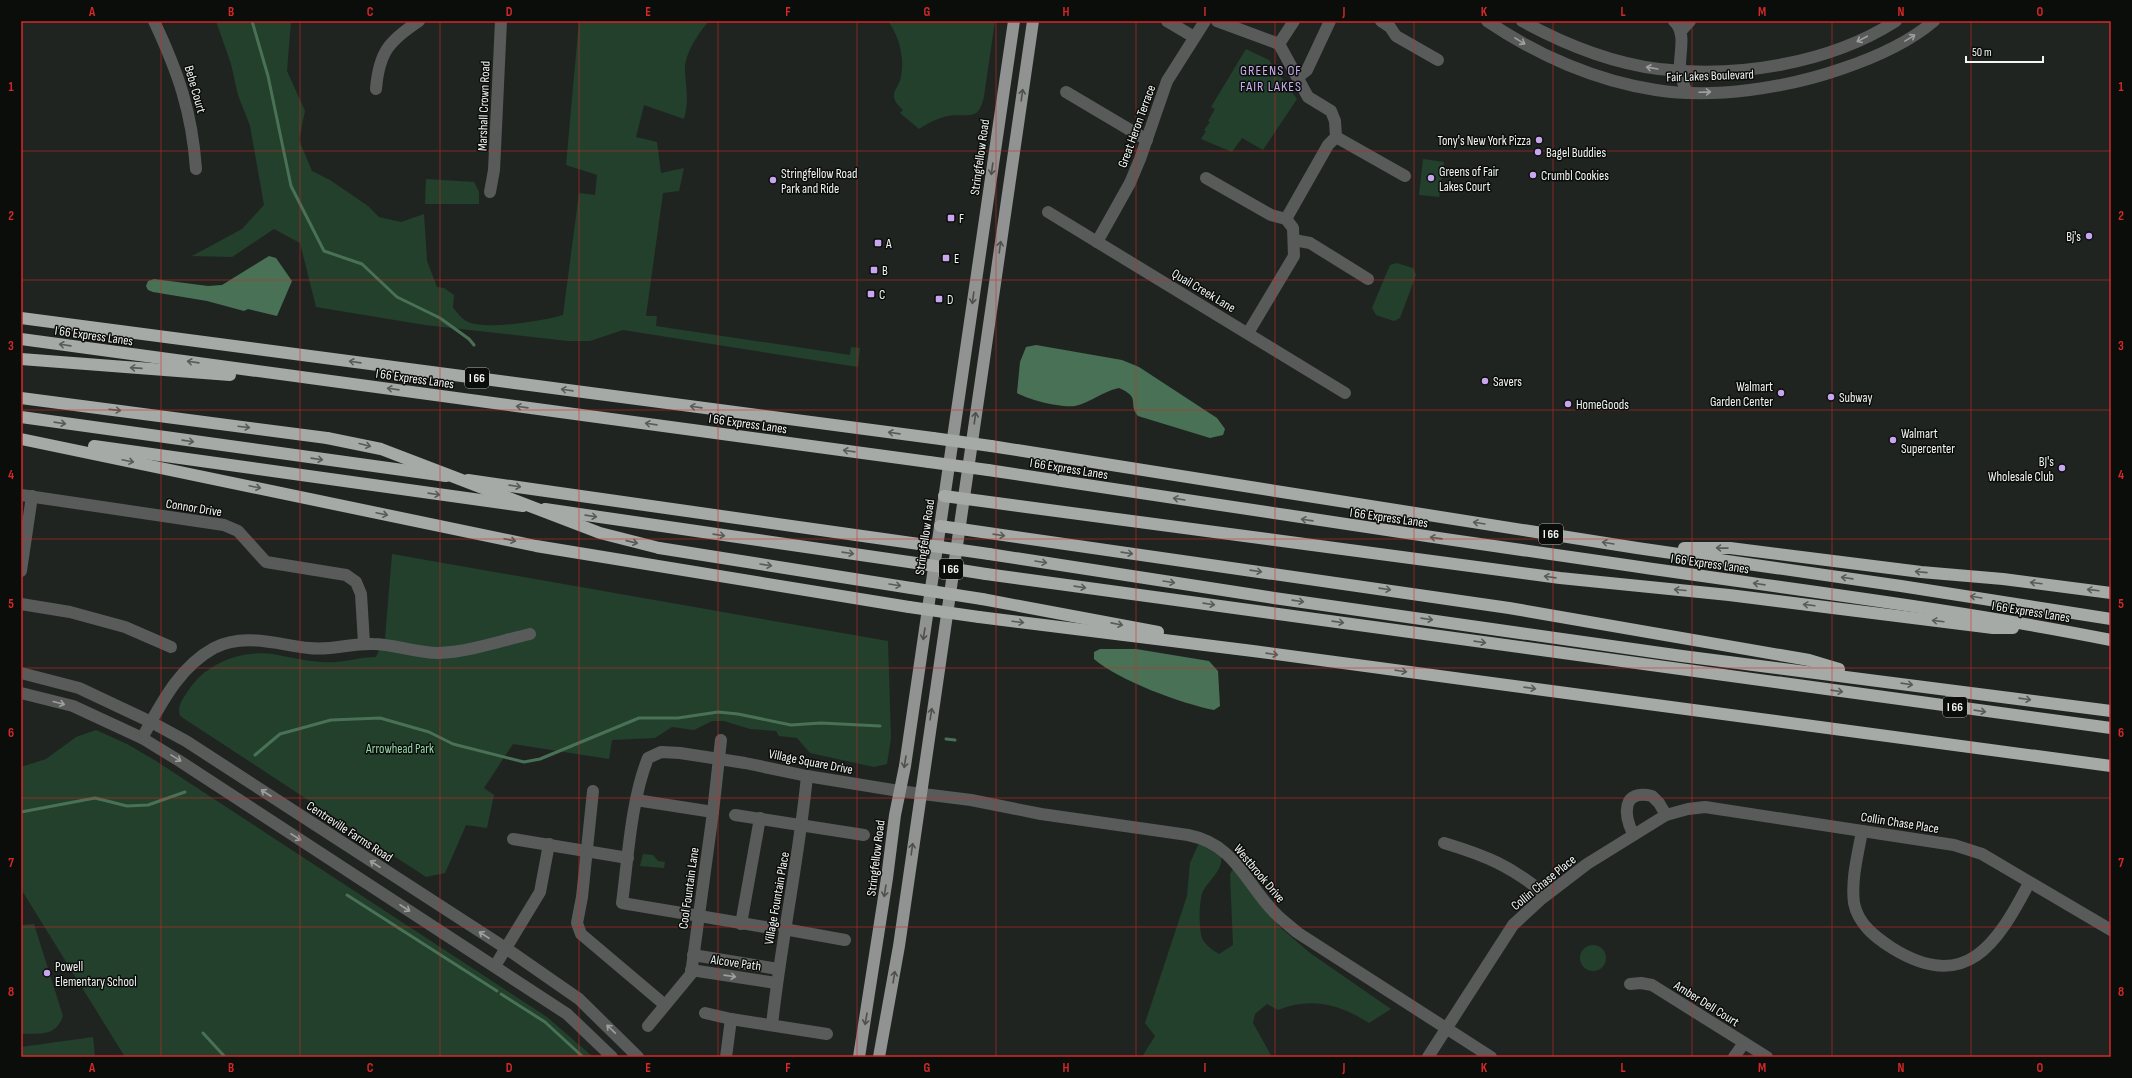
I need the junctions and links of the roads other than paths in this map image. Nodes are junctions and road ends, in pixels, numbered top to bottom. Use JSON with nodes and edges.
{"nodes":[{"id":1,"x":154,"y":21,"type":"edge"},
{"id":2,"x":419,"y":21,"type":"edge"},
{"id":3,"x":501,"y":21,"type":"edge"},
{"id":4,"x":1014,"y":21,"type":"edge"},
{"id":5,"x":1033,"y":21,"type":"edge"},
{"id":6,"x":1167,"y":21,"type":"edge"},
{"id":7,"x":1205,"y":21,"type":"edge"},
{"id":8,"x":1217,"y":21,"type":"edge"},
{"id":9,"x":1294,"y":21,"type":"edge"},
{"id":10,"x":1330,"y":21,"type":"edge"},
{"id":11,"x":1381,"y":21,"type":"edge"},
{"id":12,"x":1487,"y":21,"type":"edge"},
{"id":13,"x":1522,"y":21,"type":"edge"},
{"id":14,"x":1690,"y":21,"type":"edge"},
{"id":15,"x":1896,"y":21,"type":"edge"},
{"id":16,"x":1934,"y":21,"type":"edge"},
{"id":17,"x":1247,"y":25,"type":"edge"},
{"id":18,"x":1677,"y":26,"type":"edge"},
{"id":19,"x":1194,"y":37,"type":"junction"},
{"id":20,"x":1279,"y":44,"type":"junction"},
{"id":21,"x":1438,"y":60,"type":"dead end"},
{"id":22,"x":1680,"y":70,"type":"junction"},
{"id":23,"x":1298,"y":76,"type":"junction"},
{"id":24,"x":376,"y":89,"type":"dead end"},
{"id":25,"x":1666,"y":91,"type":"junction"},
{"id":26,"x":1066,"y":92,"type":"dead end"},
{"id":27,"x":1687,"y":93,"type":"junction"},
{"id":28,"x":1336,"y":137,"type":"junction"},
{"id":29,"x":1147,"y":140,"type":"junction"},
{"id":30,"x":196,"y":169,"type":"dead end"},
{"id":31,"x":1405,"y":176,"type":"dead end"},
{"id":32,"x":1206,"y":178,"type":"dead end"},
{"id":33,"x":490,"y":192,"type":"dead end"},
{"id":34,"x":1048,"y":212,"type":"dead end"},
{"id":35,"x":1286,"y":219,"type":"junction"},
{"id":36,"x":1294,"y":240,"type":"junction"},
{"id":37,"x":1097,"y":242,"type":"junction"},
{"id":38,"x":1368,"y":279,"type":"dead end"},
{"id":39,"x":21,"y":318,"type":"edge"},
{"id":40,"x":1248,"y":333,"type":"junction"},
{"id":41,"x":21,"y":339,"type":"edge"},
{"id":42,"x":21,"y":359,"type":"edge"},
{"id":43,"x":357,"y":384,"type":"junction"},
{"id":44,"x":1344,"y":393,"type":"dead end"},
{"id":45,"x":21,"y":398,"type":"edge"},
{"id":46,"x":21,"y":417,"type":"edge"},
{"id":47,"x":21,"y":438,"type":"edge"},
{"id":48,"x":26,"y":496,"type":"edge"},
{"id":49,"x":944,"y":496,"type":"junction"},
{"id":50,"x":964,"y":498,"type":"junction"},
{"id":51,"x":940,"y":526,"type":"junction"},
{"id":52,"x":960,"y":529,"type":"junction"},
{"id":53,"x":1637,"y":548,"type":"junction"},
{"id":54,"x":21,"y":571,"type":"edge"},
{"id":55,"x":2111,"y":593,"type":"edge"},
{"id":56,"x":21,"y":604,"type":"edge"},
{"id":57,"x":2111,"y":619,"type":"edge"},
{"id":58,"x":2060,"y":630,"type":"junction"},
{"id":59,"x":530,"y":634,"type":"dead end"},
{"id":60,"x":2111,"y":640,"type":"edge"},
{"id":61,"x":364,"y":643,"type":"junction"},
{"id":62,"x":171,"y":647,"type":"dead end"},
{"id":63,"x":1253,"y":651,"type":"junction"},
{"id":64,"x":21,"y":673,"type":"edge"},
{"id":65,"x":1869,"y":678,"type":"junction"},
{"id":66,"x":21,"y":692,"type":"edge"},
{"id":67,"x":2111,"y":711,"type":"edge"},
{"id":68,"x":151,"y":722,"type":"junction"},
{"id":69,"x":2111,"y":728,"type":"edge"},
{"id":70,"x":142,"y":738,"type":"junction"},
{"id":71,"x":721,"y":740,"type":"dead end"},
{"id":72,"x":718,"y":759,"type":"junction"},
{"id":73,"x":2111,"y":766,"type":"edge"},
{"id":74,"x":807,"y":776,"type":"junction"},
{"id":75,"x":899,"y":791,"type":"junction"},
{"id":76,"x":593,"y":792,"type":"dead end"},
{"id":77,"x":920,"y":794,"type":"junction"},
{"id":78,"x":636,"y":800,"type":"junction"},
{"id":79,"x":713,"y":812,"type":"junction"},
{"id":80,"x":735,"y":815,"type":"dead end"},
{"id":81,"x":1666,"y":815,"type":"junction"},
{"id":82,"x":760,"y":818,"type":"junction"},
{"id":83,"x":802,"y":824,"type":"junction"},
{"id":84,"x":1862,"y":831,"type":"junction"},
{"id":85,"x":1633,"y":834,"type":"junction"},
{"id":86,"x":864,"y":835,"type":"dead end"},
{"id":87,"x":512,"y":839,"type":"dead end"},
{"id":88,"x":1444,"y":843,"type":"dead end"},
{"id":89,"x":549,"y":844,"type":"junction"},
{"id":90,"x":586,"y":850,"type":"junction"},
{"id":91,"x":628,"y":858,"type":"junction"},
{"id":92,"x":2029,"y":883,"type":"junction"},
{"id":93,"x":1546,"y":895,"type":"junction"},
{"id":94,"x":698,"y":917,"type":"junction"},
{"id":95,"x":741,"y":924,"type":"junction"},
{"id":96,"x":766,"y":928,"type":"dead end"},
{"id":97,"x":784,"y":929,"type":"junction"},
{"id":98,"x":2111,"y":930,"type":"edge"},
{"id":99,"x":845,"y":940,"type":"dead end"},
{"id":100,"x":506,"y":950,"type":"junction"},
{"id":101,"x":693,"y":955,"type":"junction"},
{"id":102,"x":495,"y":966,"type":"junction"},
{"id":103,"x":778,"y":969,"type":"junction"},
{"id":104,"x":691,"y":970,"type":"junction"},
{"id":105,"x":776,"y":982,"type":"junction"},
{"id":106,"x":1630,"y":984,"type":"dead end"},
{"id":107,"x":665,"y":1005,"type":"junction"},
{"id":108,"x":705,"y":1013,"type":"dead end"},
{"id":109,"x":732,"y":1019,"type":"junction"},
{"id":110,"x":772,"y":1025,"type":"junction"},
{"id":111,"x":648,"y":1026,"type":"dead end"},
{"id":112,"x":1447,"y":1029,"type":"junction"},
{"id":113,"x":827,"y":1034,"type":"dead end"},
{"id":114,"x":1744,"y":1043,"type":"junction"},
{"id":115,"x":612,"y":1057,"type":"edge"},
{"id":116,"x":638,"y":1057,"type":"edge"},
{"id":117,"x":726,"y":1057,"type":"edge"},
{"id":118,"x":859,"y":1057,"type":"edge"},
{"id":119,"x":879,"y":1057,"type":"edge"},
{"id":120,"x":1428,"y":1057,"type":"edge"},
{"id":121,"x":1491,"y":1057,"type":"edge"},
{"id":122,"x":1734,"y":1057,"type":"edge"},
{"id":123,"x":1767,"y":1057,"type":"edge"}],
"edges":[{"from":1,"to":30,"type":"street","name":"Bebe Court"},
{"from":2,"to":24,"type":"street"},
{"from":3,"to":33,"type":"street","name":"Marshall Crown Road"},
{"from":4,"to":49,"type":"main road","name":"Stringfellow Road","one_way":true},
{"from":50,"to":5,"type":"main road","one_way":true},
{"from":6,"to":19,"type":"street"},
{"from":7,"to":19,"type":"street","name":"Great Heron Terrace"},
{"from":8,"to":17,"type":"street"},
{"from":9,"to":20,"type":"street"},
{"from":10,"to":23,"type":"street"},
{"from":11,"to":21,"type":"street"},
{"from":12,"to":25,"type":"street","name":"Fair Lakes Boulevard","one_way":true},
{"from":22,"to":13,"type":"street","name":"Fair Lakes Boulevard","one_way":true},
{"from":14,"to":18,"type":"street"},
{"from":15,"to":22,"type":"street","name":"Fair Lakes Boulevard","one_way":true},
{"from":27,"to":16,"type":"street","name":"Fair Lakes Boulevard","one_way":true},
{"from":17,"to":20,"type":"street"},
{"from":18,"to":22,"type":"street"},
{"from":19,"to":29,"type":"street","name":"Great Heron Terrace"},
{"from":20,"to":23,"type":"street"},
{"from":22,"to":25,"type":"street"},
{"from":22,"to":27,"type":"street"},
{"from":23,"to":28,"type":"street"},
{"from":25,"to":27,"type":"street","name":"Fair Lakes Boulevard"},
{"from":26,"to":29,"type":"street"},
{"from":28,"to":31,"type":"street"},
{"from":28,"to":35,"type":"street"},
{"from":29,"to":37,"type":"street","name":"Great Heron Terrace"},
{"from":32,"to":35,"type":"street"},
{"from":34,"to":37,"type":"street","name":"Quail Creek Lane"},
{"from":35,"to":36,"type":"street"},
{"from":36,"to":38,"type":"street"},
{"from":36,"to":40,"type":"street"},
{"from":37,"to":40,"type":"street","name":"Quail Creek Lane"},
{"from":53,"to":39,"type":"highway","number":"I 66","one_way":true,"bridge":true},
{"from":40,"to":44,"type":"street","name":"Quail Creek Lane"},
{"from":43,"to":41,"type":"highway","name":"I 66 Express Lanes","one_way":true},
{"from":43,"to":42,"type":"highway","one_way":true},
{"from":58,"to":43,"type":"highway","name":"I 66 Express Lanes","one_way":true,"bridge":true},
{"from":45,"to":63,"type":"highway","one_way":true,"bridge":true},
{"from":46,"to":65,"type":"highway","one_way":true,"bridge":true},
{"from":47,"to":63,"type":"highway","one_way":true,"bridge":true},
{"from":47,"to":69,"type":"highway","number":"I 66","one_way":true,"bridge":true},
{"from":48,"to":54,"type":"street"},
{"from":48,"to":61,"type":"street","name":"Connor Drive"},
{"from":49,"to":50,"type":"highway"},
{"from":49,"to":51,"type":"main road","name":"Stringfellow Road"},
{"from":50,"to":52,"type":"main road"},
{"from":58,"to":50,"type":"highway","one_way":true},
{"from":51,"to":52,"type":"highway"},
{"from":51,"to":75,"type":"main road","name":"Stringfellow Road","one_way":true},
{"from":52,"to":65,"type":"highway","one_way":true},
{"from":77,"to":52,"type":"main road","one_way":true},
{"from":55,"to":53,"type":"highway","one_way":true},
{"from":57,"to":53,"type":"highway","number":"I 66","one_way":true},
{"from":56,"to":62,"type":"street"},
{"from":58,"to":60,"type":"highway","name":"I 66 Express Lanes"},
{"from":59,"to":61,"type":"street"},
{"from":61,"to":68,"type":"street"},
{"from":63,"to":73,"type":"highway","one_way":true},
{"from":64,"to":68,"type":"street","name":"Centreville Farms Road"},
{"from":65,"to":67,"type":"highway","one_way":true},
{"from":66,"to":70,"type":"street","one_way":true},
{"from":68,"to":70,"type":"street"},
{"from":100,"to":68,"type":"street","name":"Centreville Farms Road","one_way":true},
{"from":70,"to":102,"type":"street","one_way":true},
{"from":71,"to":72,"type":"street","name":"Cool Fountain Lane"},
{"from":72,"to":74,"type":"street","name":"Village Square Drive"},
{"from":72,"to":78,"type":"street","name":"Village Square Drive"},
{"from":72,"to":79,"type":"street","name":"Cool Fountain Lane"},
{"from":74,"to":75,"type":"street","name":"Village Square Drive"},
{"from":74,"to":83,"type":"street","name":"Village Fountain Place"},
{"from":75,"to":77,"type":"street","name":"Westbrook Drive"},
{"from":75,"to":118,"type":"main road","name":"Stringfellow Road","one_way":true},
{"from":76,"to":90,"type":"street"},
{"from":77,"to":112,"type":"street","name":"Westbrook Drive"},
{"from":119,"to":77,"type":"main road","one_way":true},
{"from":78,"to":79,"type":"street"},
{"from":78,"to":91,"type":"street","name":"Village Square Drive"},
{"from":79,"to":94,"type":"street","name":"Cool Fountain Lane"},
{"from":80,"to":82,"type":"street"},
{"from":81,"to":84,"type":"street","name":"Collin Chase Place"},
{"from":81,"to":85,"type":"street","name":"Collin Chase Place"},
{"from":81,"to":85,"type":"street"},
{"from":82,"to":83,"type":"street"},
{"from":82,"to":95,"type":"street"},
{"from":83,"to":86,"type":"street"},
{"from":83,"to":97,"type":"street","name":"Village Fountain Place"},
{"from":84,"to":92,"type":"street","name":"Collin Chase Place"},
{"from":84,"to":92,"type":"street"},
{"from":85,"to":93,"type":"street","name":"Collin Chase Place"},
{"from":87,"to":89,"type":"street"},
{"from":88,"to":93,"type":"street"},
{"from":89,"to":90,"type":"street"},
{"from":89,"to":100,"type":"street"},
{"from":90,"to":91,"type":"street"},
{"from":90,"to":107,"type":"street"},
{"from":91,"to":94,"type":"street","name":"Village Square Drive"},
{"from":92,"to":98,"type":"street","name":"Collin Chase Place"},
{"from":93,"to":112,"type":"street","name":"Collin Chase Place"},
{"from":94,"to":95,"type":"street"},
{"from":94,"to":101,"type":"street","name":"Cool Fountain Lane"},
{"from":95,"to":96,"type":"street"},
{"from":97,"to":99,"type":"street"},
{"from":97,"to":103,"type":"street","name":"Village Fountain Place"},
{"from":100,"to":102,"type":"street"},
{"from":116,"to":100,"type":"street","name":"Centreville Farms Road","one_way":true},
{"from":101,"to":103,"type":"street","name":"Alcove Path"},
{"from":101,"to":104,"type":"street","name":"Cool Fountain Lane"},
{"from":102,"to":115,"type":"street"},
{"from":103,"to":105,"type":"street","name":"Village Fountain Place"},
{"from":104,"to":105,"type":"street","name":"Alcove Path","one_way":true},
{"from":104,"to":107,"type":"street","name":"Cool Fountain Lane"},
{"from":105,"to":110,"type":"street","name":"Village Fountain Place"},
{"from":106,"to":114,"type":"street","name":"Amber Dell Court"},
{"from":107,"to":111,"type":"street","name":"Cool Fountain Lane"},
{"from":108,"to":109,"type":"street"},
{"from":109,"to":110,"type":"street"},
{"from":109,"to":117,"type":"street"},
{"from":110,"to":113,"type":"street"},
{"from":112,"to":120,"type":"street","name":"Collin Chase Place"},
{"from":112,"to":121,"type":"street","name":"Westbrook Drive"},
{"from":114,"to":122,"type":"street"},
{"from":114,"to":123,"type":"street","name":"Amber Dell Court"}]}
